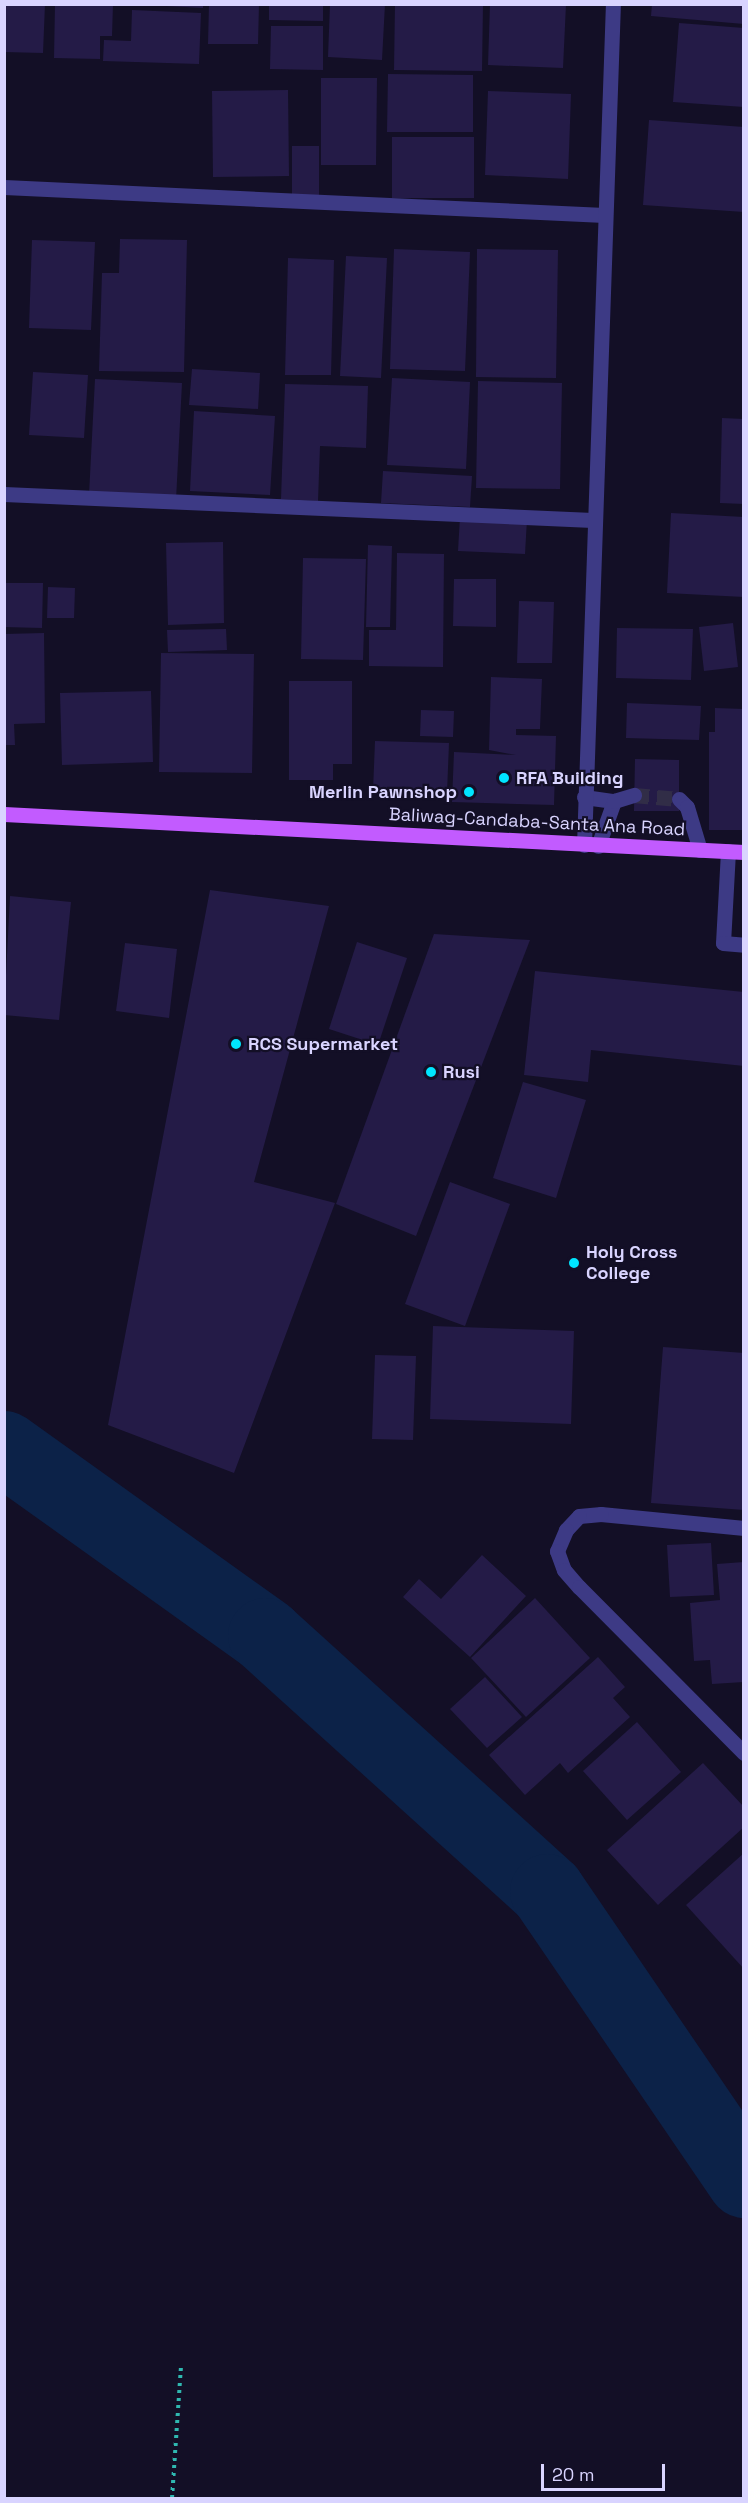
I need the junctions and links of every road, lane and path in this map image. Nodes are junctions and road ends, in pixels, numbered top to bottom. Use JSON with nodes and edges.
{"nodes":[{"id":1,"x":613,"y":4,"type":"edge"},
{"id":2,"x":4,"y":187,"type":"edge"},
{"id":3,"x":604,"y":215,"type":"junction"},
{"id":4,"x":4,"y":494,"type":"edge"},
{"id":5,"x":592,"y":520,"type":"junction"},
{"id":6,"x":634,"y":795,"type":"tunnel mouth"},
{"id":7,"x":584,"y":797,"type":"junction"},
{"id":8,"x":679,"y":799,"type":"dead end"},
{"id":9,"x":614,"y":801,"type":"junction"},
{"id":10,"x":4,"y":814,"type":"edge"},
{"id":11,"x":591,"y":846,"type":"junction"},
{"id":12,"x":700,"y":850,"type":"junction"},
{"id":13,"x":736,"y":851,"type":"edge"},
{"id":14,"x":744,"y":945,"type":"edge"},
{"id":15,"x":744,"y":1527,"type":"edge"},
{"id":16,"x":744,"y":1753,"type":"edge"},
{"id":17,"x":181,"y":2365,"type":"dead end"},
{"id":18,"x":172,"y":2499,"type":"edge"}],
"edges":[{"from":1,"to":3,"type":"street"},
{"from":2,"to":3,"type":"street"},
{"from":3,"to":5,"type":"street"},
{"from":4,"to":5,"type":"street"},
{"from":5,"to":7,"type":"street"},
{"from":6,"to":9,"type":"street"},
{"from":7,"to":9,"type":"street"},
{"from":7,"to":11,"type":"street"},
{"from":8,"to":12,"type":"street"},
{"from":9,"to":11,"type":"street"},
{"from":10,"to":11,"type":"main road","name":"Baliwag-Candaba-Santa Ana Road"},
{"from":11,"to":12,"type":"main road","name":"Baliwag-Candaba-Santa Ana Road"},
{"from":12,"to":13,"type":"main road","name":"Baliwag-Candaba-Santa Ana Road"},
{"from":13,"to":14,"type":"street"},
{"from":15,"to":16,"type":"street"},
{"from":17,"to":18,"type":"path"}]}
